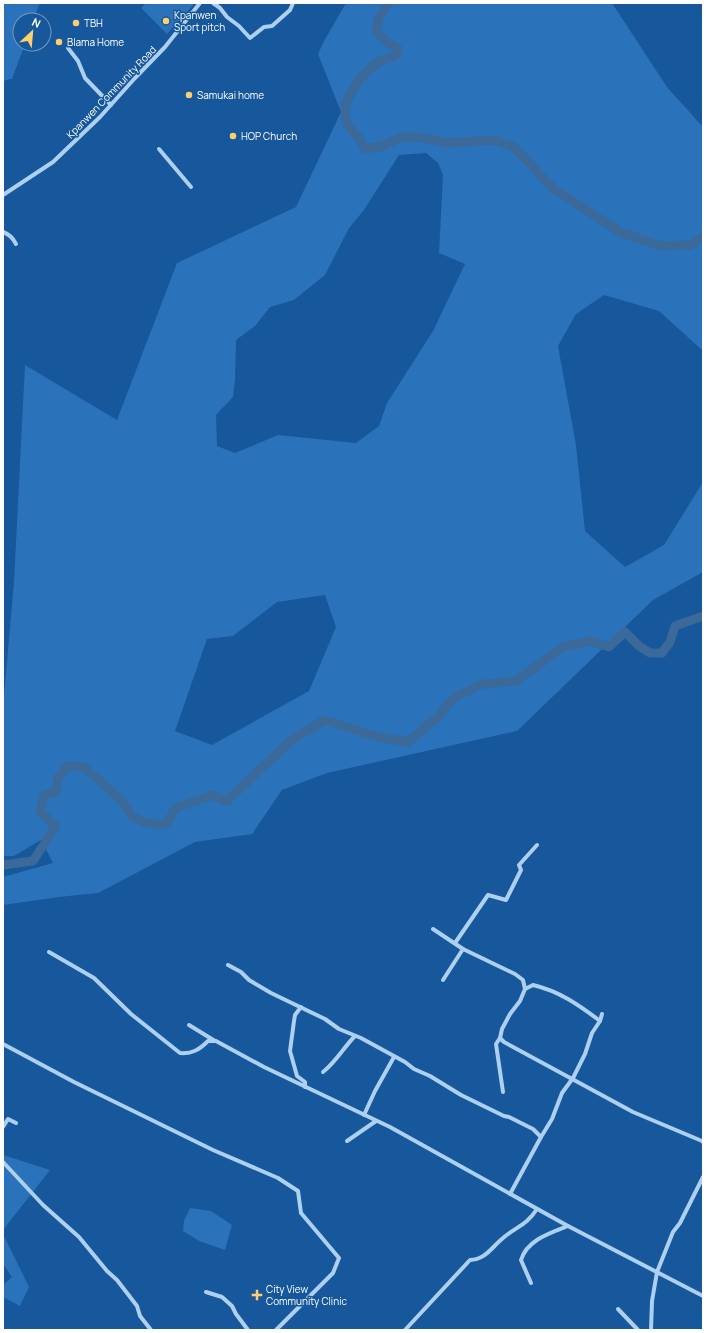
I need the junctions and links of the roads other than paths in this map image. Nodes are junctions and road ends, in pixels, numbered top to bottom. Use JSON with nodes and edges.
{"nodes":[{"id":1,"x":200,"y":3,"type":"edge"},
{"id":2,"x":213,"y":3,"type":"edge"},
{"id":3,"x":293,"y":3,"type":"edge"},
{"id":4,"x":68,"y":48,"type":"dead end"},
{"id":5,"x":111,"y":105,"type":"junction"},
{"id":6,"x":159,"y":149,"type":"dead end"},
{"id":7,"x":191,"y":187,"type":"dead end"},
{"id":8,"x":3,"y":195,"type":"edge"},
{"id":9,"x":3,"y":232,"type":"edge"},
{"id":10,"x":16,"y":244,"type":"dead end"},
{"id":11,"x":537,"y":845,"type":"dead end"},
{"id":12,"x":433,"y":929,"type":"dead end"},
{"id":13,"x":455,"y":943,"type":"junction"},
{"id":14,"x":463,"y":948,"type":"junction"},
{"id":15,"x":49,"y":952,"type":"dead end"},
{"id":16,"x":228,"y":965,"type":"dead end"},
{"id":17,"x":443,"y":980,"type":"dead end"},
{"id":18,"x":525,"y":990,"type":"junction"},
{"id":19,"x":301,"y":1007,"type":"junction"},
{"id":20,"x":602,"y":1014,"type":"dead end"},
{"id":21,"x":600,"y":1021,"type":"junction"},
{"id":22,"x":188,"y":1025,"type":"dead end"},
{"id":23,"x":355,"y":1036,"type":"junction"},
{"id":24,"x":500,"y":1038,"type":"junction"},
{"id":25,"x":216,"y":1041,"type":"junction"},
{"id":26,"x":3,"y":1044,"type":"edge"},
{"id":27,"x":394,"y":1057,"type":"junction"},
{"id":28,"x":323,"y":1072,"type":"dead end"},
{"id":29,"x":573,"y":1078,"type":"junction"},
{"id":30,"x":305,"y":1087,"type":"junction"},
{"id":31,"x":503,"y":1092,"type":"dead end"},
{"id":32,"x":364,"y":1115,"type":"junction"},
{"id":33,"x":376,"y":1121,"type":"junction"},
{"id":34,"x":16,"y":1123,"type":"dead end"},
{"id":35,"x":3,"y":1127,"type":"edge"},
{"id":36,"x":541,"y":1137,"type":"junction"},
{"id":37,"x":348,"y":1141,"type":"dead end"},
{"id":38,"x":703,"y":1142,"type":"edge"},
{"id":39,"x":3,"y":1162,"type":"edge"},
{"id":40,"x":703,"y":1177,"type":"edge"},
{"id":41,"x":510,"y":1194,"type":"junction"},
{"id":42,"x":537,"y":1209,"type":"junction"},
{"id":43,"x":568,"y":1226,"type":"junction"},
{"id":44,"x":657,"y":1272,"type":"junction"},
{"id":45,"x":531,"y":1283,"type":"dead end"},
{"id":46,"x":206,"y":1292,"type":"dead end"},
{"id":47,"x":703,"y":1296,"type":"edge"},
{"id":48,"x":618,"y":1310,"type":"dead end"},
{"id":49,"x":151,"y":1330,"type":"edge"},
{"id":50,"x":248,"y":1330,"type":"edge"},
{"id":51,"x":276,"y":1330,"type":"edge"},
{"id":52,"x":405,"y":1330,"type":"edge"},
{"id":53,"x":638,"y":1330,"type":"edge"},
{"id":54,"x":651,"y":1330,"type":"edge"}],
"edges":[{"from":1,"to":5,"type":"street","name":"Kpanwen Community Road"},
{"from":2,"to":3,"type":"street"},
{"from":4,"to":5,"type":"street"},
{"from":5,"to":8,"type":"street","name":"Kpanwen Community Road"},
{"from":6,"to":7,"type":"street"},
{"from":9,"to":10,"type":"street"},
{"from":11,"to":13,"type":"street"},
{"from":12,"to":13,"type":"street"},
{"from":13,"to":14,"type":"street"},
{"from":14,"to":17,"type":"street"},
{"from":14,"to":18,"type":"street"},
{"from":15,"to":25,"type":"street"},
{"from":16,"to":19,"type":"street"},
{"from":18,"to":21,"type":"street"},
{"from":18,"to":24,"type":"street"},
{"from":19,"to":23,"type":"street"},
{"from":19,"to":30,"type":"street"},
{"from":20,"to":21,"type":"street"},
{"from":21,"to":29,"type":"street"},
{"from":22,"to":25,"type":"street"},
{"from":23,"to":27,"type":"street"},
{"from":23,"to":28,"type":"street"},
{"from":24,"to":29,"type":"street"},
{"from":24,"to":31,"type":"street"},
{"from":25,"to":30,"type":"street"},
{"from":26,"to":51,"type":"street"},
{"from":27,"to":32,"type":"street"},
{"from":27,"to":36,"type":"street"},
{"from":29,"to":36,"type":"street"},
{"from":29,"to":38,"type":"street"},
{"from":30,"to":32,"type":"street"},
{"from":32,"to":33,"type":"street"},
{"from":33,"to":37,"type":"street"},
{"from":33,"to":41,"type":"street"},
{"from":34,"to":35,"type":"street"},
{"from":36,"to":41,"type":"street"},
{"from":39,"to":49,"type":"street"},
{"from":40,"to":44,"type":"street"},
{"from":41,"to":42,"type":"street"},
{"from":42,"to":43,"type":"street"},
{"from":42,"to":52,"type":"street"},
{"from":43,"to":44,"type":"street"},
{"from":43,"to":45,"type":"street"},
{"from":44,"to":47,"type":"street"},
{"from":44,"to":54,"type":"street"},
{"from":46,"to":50,"type":"street"},
{"from":48,"to":53,"type":"street"}]}
